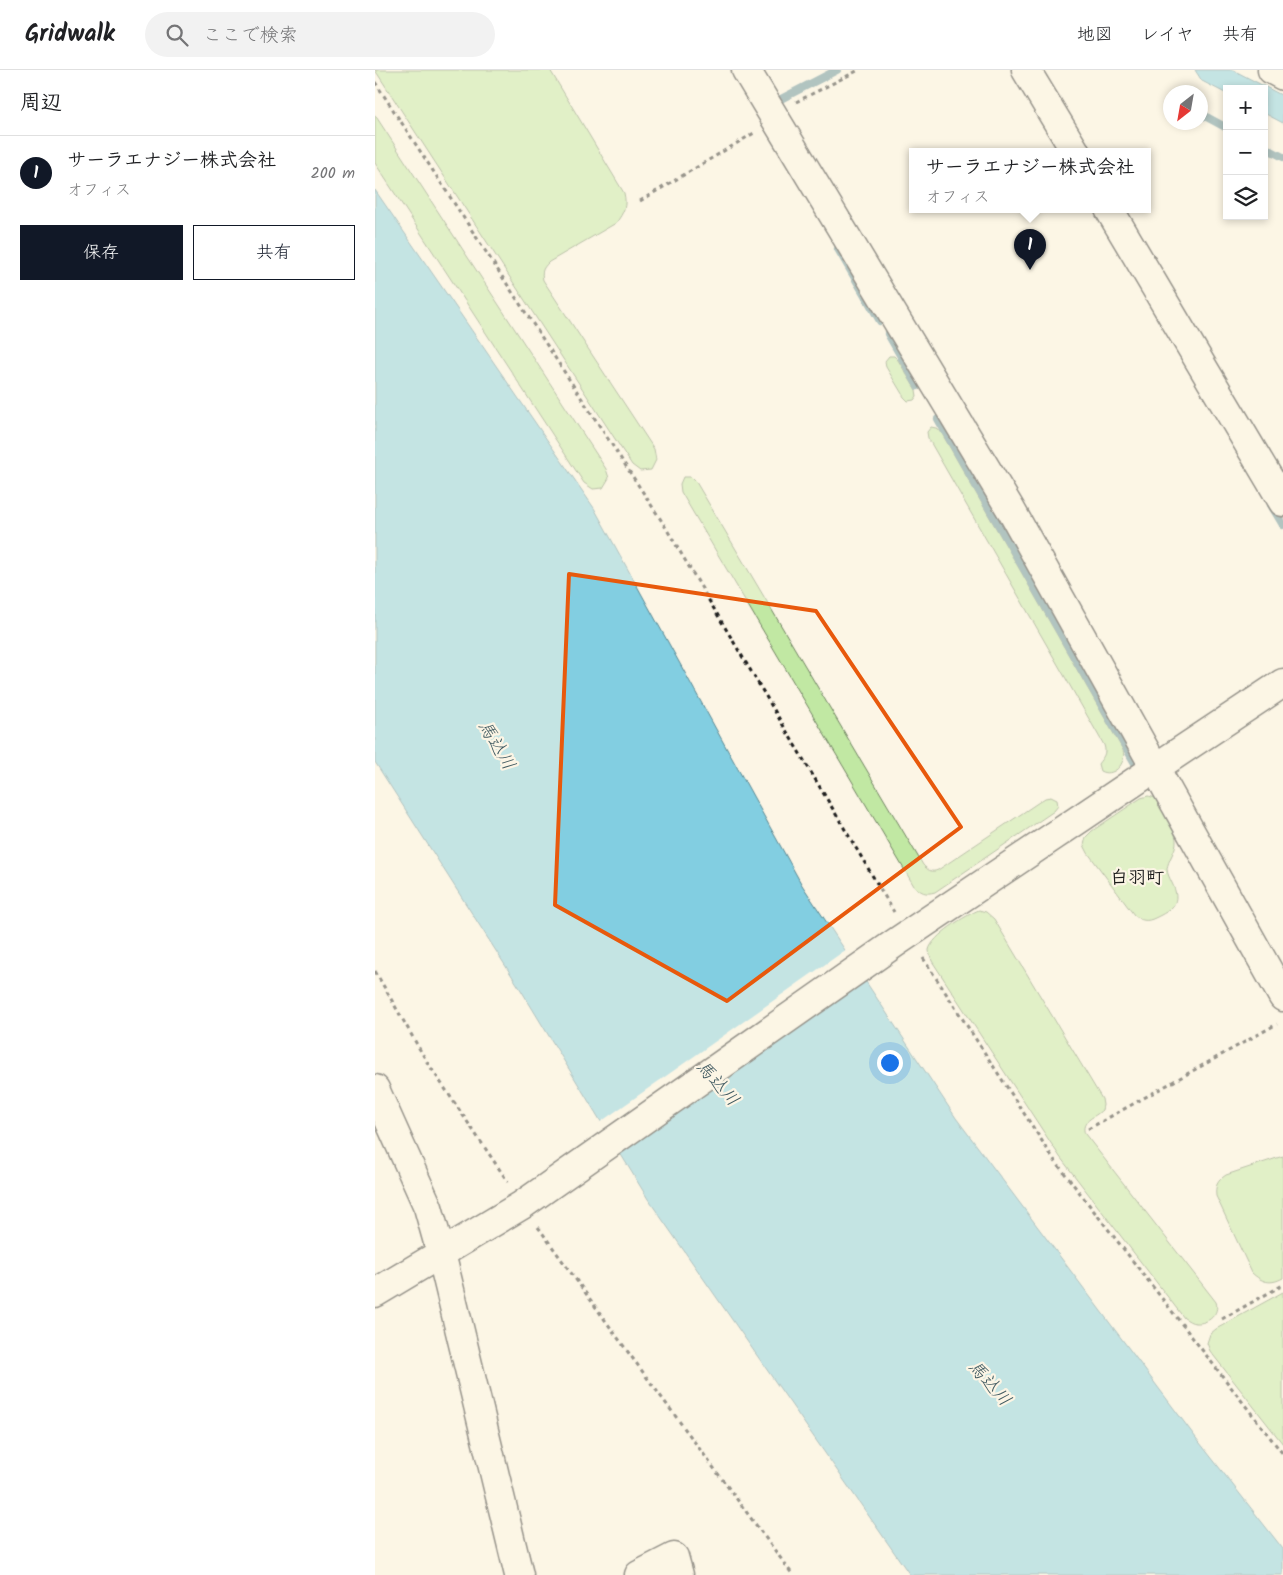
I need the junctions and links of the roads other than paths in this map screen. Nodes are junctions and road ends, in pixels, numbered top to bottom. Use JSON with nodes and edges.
{"nodes":[{"id":1,"x":746,"y":70,"type":"edge"},
{"id":2,"x":1027,"y":70,"type":"edge"},
{"id":3,"x":1272,"y":70,"type":"edge"},
{"id":4,"x":1283,"y":76,"type":"edge"},
{"id":5,"x":1073,"y":148,"type":"edge"},
{"id":6,"x":1111,"y":213,"type":"edge"},
{"id":7,"x":1283,"y":502,"type":"edge"},
{"id":8,"x":1283,"y":683,"type":"edge"},
{"id":9,"x":1155,"y":768,"type":"junction"},
{"id":10,"x":1283,"y":997,"type":"edge"},
{"id":11,"x":375,"y":1089,"type":"edge"},
{"id":12,"x":441,"y":1253,"type":"junction"},
{"id":13,"x":375,"y":1293,"type":"edge"},
{"id":14,"x":519,"y":1575,"type":"edge"},
{"id":15,"x":639,"y":1575,"type":"edge"},
{"id":16,"x":679,"y":1575,"type":"edge"}],
"edges":[{"from":1,"to":9,"type":"street"},
{"from":2,"to":5,"type":"street"},
{"from":3,"to":4,"type":"street"},
{"from":6,"to":7,"type":"street"},
{"from":8,"to":9,"type":"street"},
{"from":9,"to":10,"type":"street"},
{"from":9,"to":12,"type":"street"},
{"from":11,"to":12,"type":"street"},
{"from":12,"to":13,"type":"street"},
{"from":12,"to":14,"type":"street"},
{"from":15,"to":16,"type":"street"}]}
